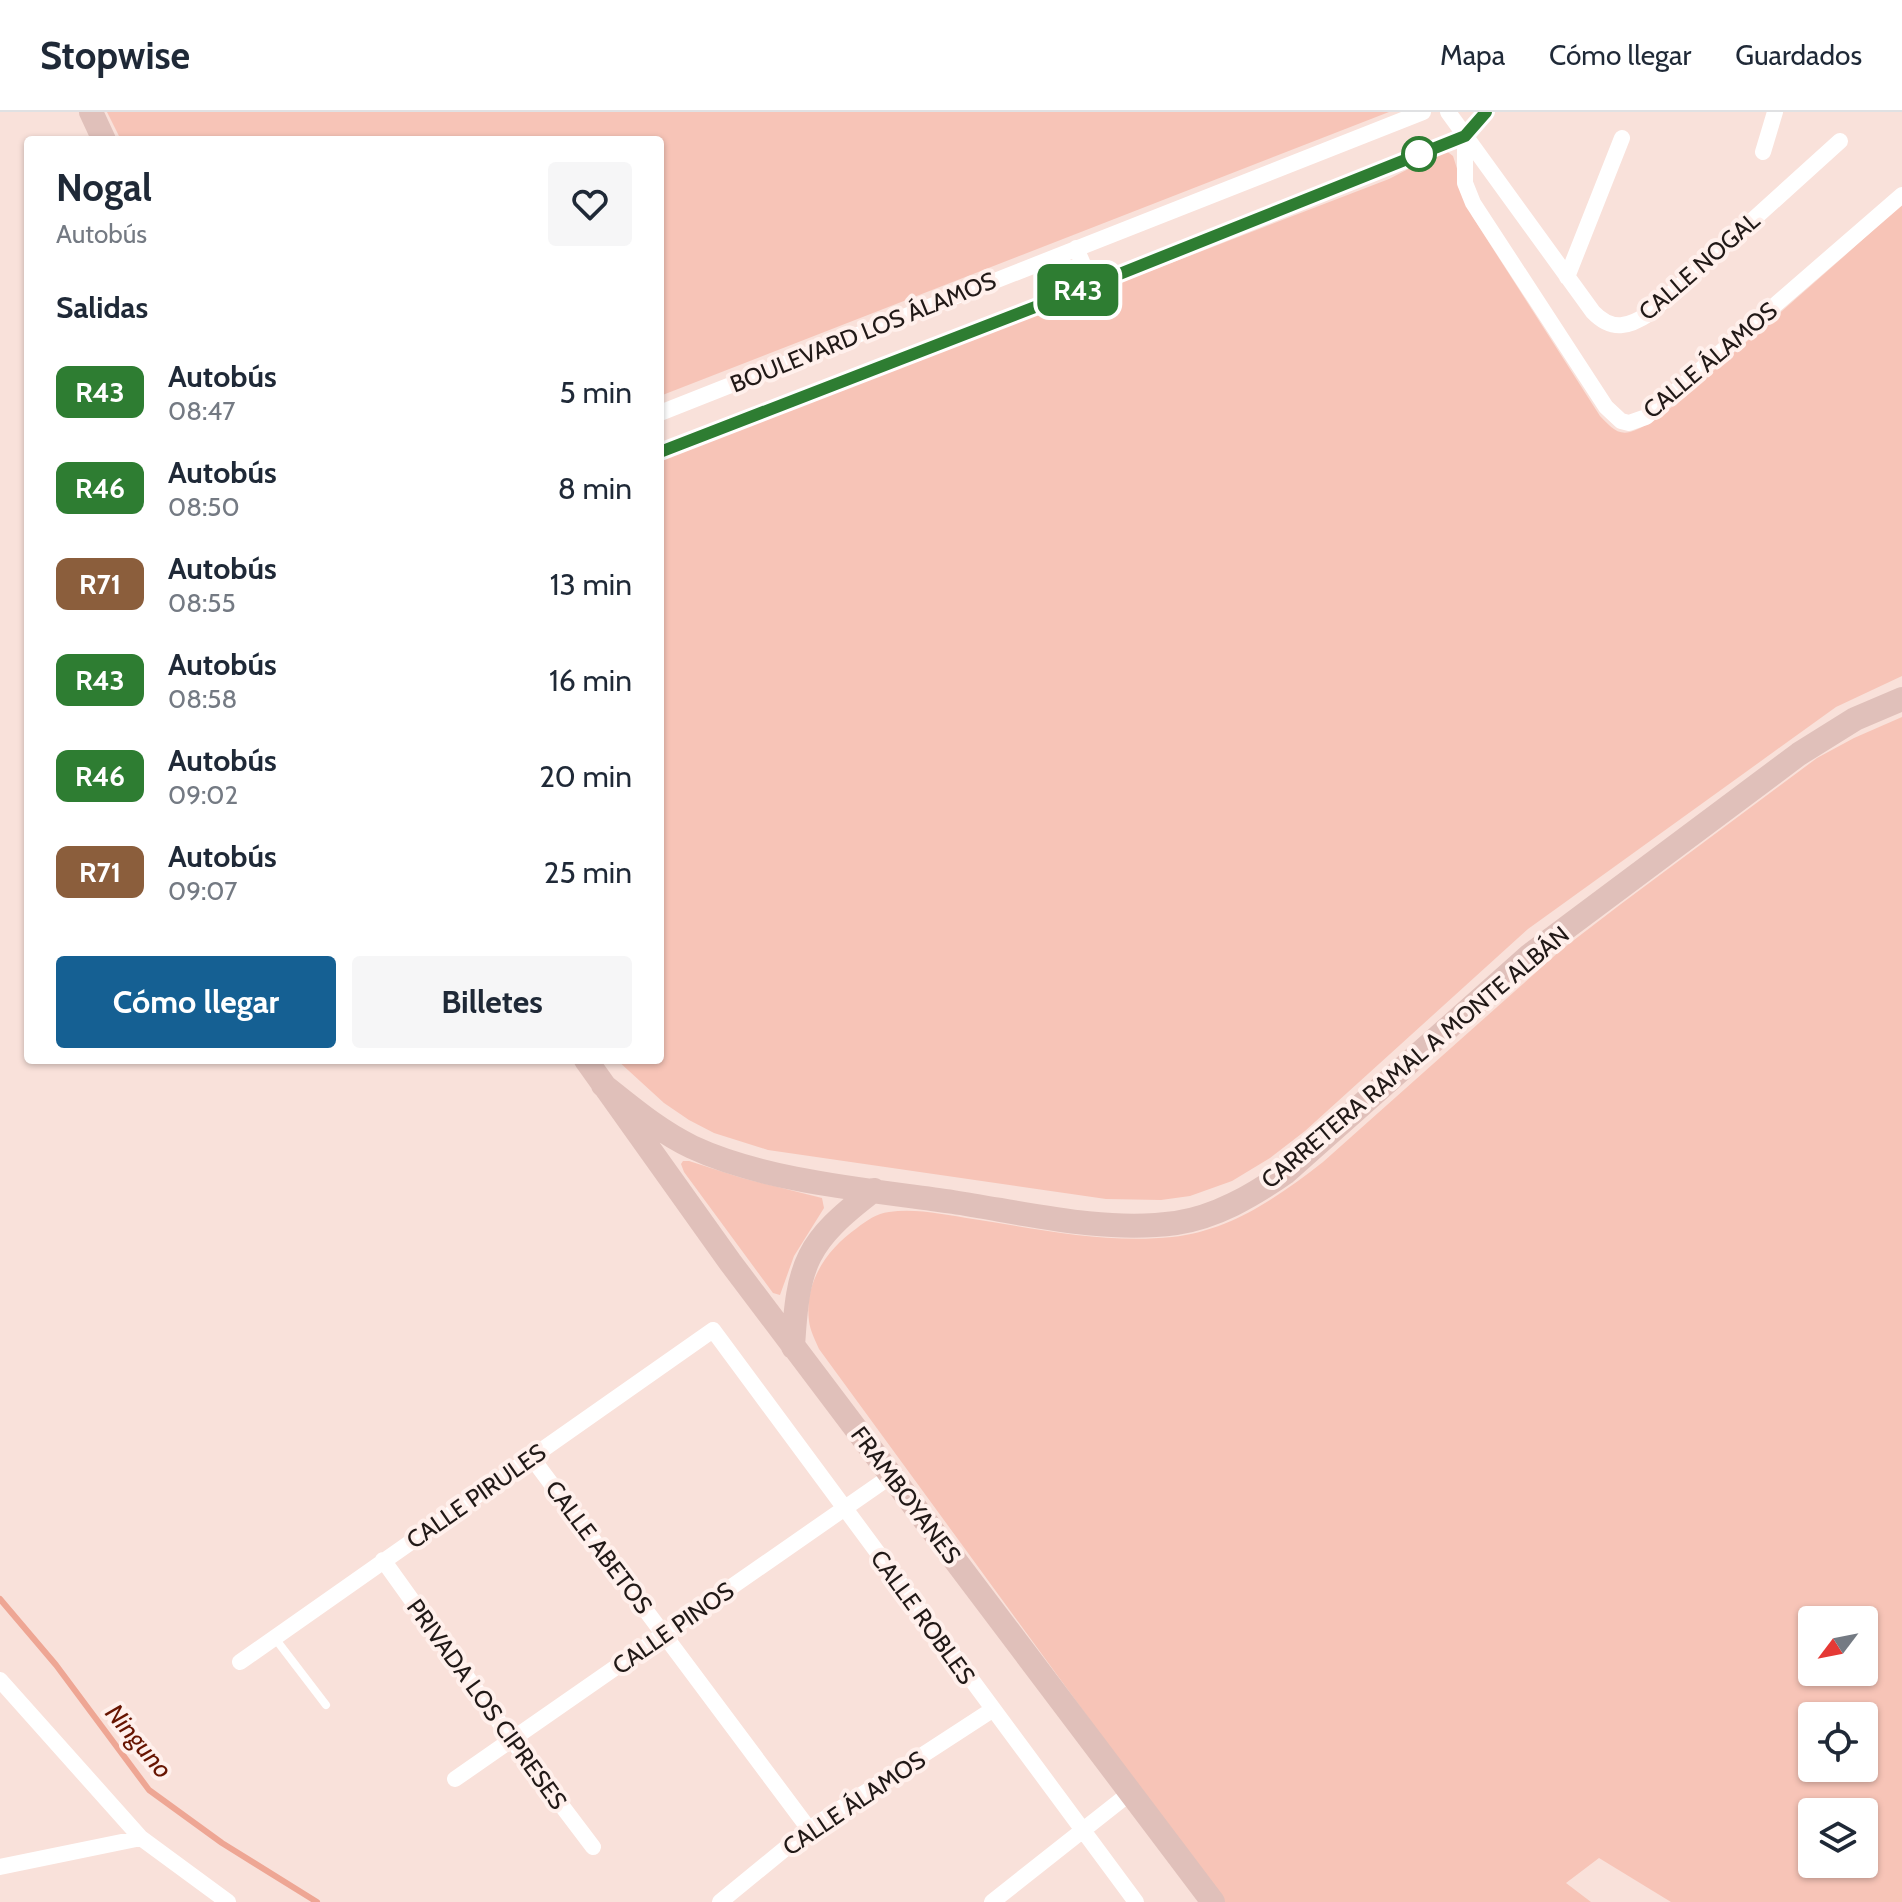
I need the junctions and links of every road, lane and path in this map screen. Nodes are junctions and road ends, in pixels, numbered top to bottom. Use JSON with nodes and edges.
{"nodes":[{"id":1,"x":91,"y":112,"type":"edge"},
{"id":2,"x":1423,"y":112,"type":"edge"},
{"id":3,"x":1448,"y":112,"type":"edge"},
{"id":4,"x":1486,"y":112,"type":"edge"},
{"id":5,"x":1775,"y":112,"type":"edge"},
{"id":6,"x":102,"y":136,"type":"edge"},
{"id":7,"x":1465,"y":136,"type":"junction"},
{"id":8,"x":1622,"y":138,"type":"dead end"},
{"id":9,"x":1840,"y":141,"type":"dead end"},
{"id":10,"x":1763,"y":152,"type":"dead end"},
{"id":11,"x":1902,"y":195,"type":"edge"},
{"id":12,"x":1076,"y":248,"type":"junction"},
{"id":13,"x":1567,"y":277,"type":"junction"},
{"id":14,"x":1092,"y":285,"type":"junction"},
{"id":15,"x":664,"y":411,"type":"edge"},
{"id":16,"x":664,"y":450,"type":"edge"},
{"id":17,"x":1902,"y":699,"type":"edge"},
{"id":18,"x":589,"y":1064,"type":"edge"},
{"id":19,"x":603,"y":1085,"type":"junction"},
{"id":20,"x":874,"y":1190,"type":"junction"},
{"id":21,"x":713,"y":1330,"type":"joint"},
{"id":22,"x":793,"y":1347,"type":"junction"},
{"id":23,"x":532,"y":1458,"type":"junction"},
{"id":24,"x":891,"y":1476,"type":"junction"},
{"id":25,"x":843,"y":1509,"type":"junction"},
{"id":26,"x":383,"y":1560,"type":"junction"},
{"id":27,"x":665,"y":1634,"type":"junction"},
{"id":28,"x":274,"y":1637,"type":"junction"},
{"id":29,"x":240,"y":1662,"type":"dead end"},
{"id":30,"x":0,"y":1680,"type":"edge"},
{"id":31,"x":7,"y":1700,"type":"edge"},
{"id":32,"x":326,"y":1705,"type":"dead end"},
{"id":33,"x":992,"y":1710,"type":"junction"},
{"id":34,"x":512,"y":1740,"type":"junction"},
{"id":35,"x":455,"y":1779,"type":"dead end"},
{"id":36,"x":1130,"y":1793,"type":"junction"},
{"id":37,"x":809,"y":1829,"type":"junction"},
{"id":38,"x":1084,"y":1832,"type":"junction"},
{"id":39,"x":141,"y":1838,"type":"junction"},
{"id":40,"x":593,"y":1847,"type":"dead end"},
{"id":41,"x":0,"y":1867,"type":"edge"},
{"id":42,"x":228,"y":1902,"type":"edge"},
{"id":43,"x":720,"y":1902,"type":"edge"},
{"id":44,"x":992,"y":1902,"type":"edge"},
{"id":45,"x":1136,"y":1902,"type":"edge"},
{"id":46,"x":1213,"y":1902,"type":"edge"}],
"edges":[{"from":1,"to":6,"type":"street"},
{"from":2,"to":12,"type":"street","name":"BOULEVARD LOS ÁLAMOS"},
{"from":3,"to":7,"type":"street","name":"CALLE NOGAL"},
{"from":4,"to":7,"type":"street","name":"BOULEVARD LOS ÁLAMOS"},
{"from":5,"to":10,"type":"street"},
{"from":7,"to":11,"type":"street","name":"CALLE ÁLAMOS"},
{"from":7,"to":13,"type":"street","name":"CALLE NOGAL"},
{"from":7,"to":14,"type":"street","name":"BOULEVARD LOS ÁLAMOS"},
{"from":8,"to":13,"type":"street"},
{"from":9,"to":13,"type":"street","name":"CALLE NOGAL"},
{"from":12,"to":14,"type":"street"},
{"from":12,"to":15,"type":"street","name":"BOULEVARD LOS ÁLAMOS"},
{"from":14,"to":16,"type":"street","name":"BOULEVARD LOS ÁLAMOS"},
{"from":17,"to":20,"type":"street","name":"CARRETERA RAMAL A MONTE ALBÁN"},
{"from":18,"to":19,"type":"street","name":"FRAMBOYANES"},
{"from":19,"to":20,"type":"street","name":"CARRETERA RAMAL A MONTE ALBÁN"},
{"from":19,"to":22,"type":"street","name":"FRAMBOYANES"},
{"from":20,"to":22,"type":"street"},
{"from":21,"to":23,"type":"street","name":"CALLE PIRULES"},
{"from":21,"to":25,"type":"street","name":"CALLE ROBLES"},
{"from":22,"to":24,"type":"street","name":"FRAMBOYANES"},
{"from":23,"to":26,"type":"street","name":"CALLE PIRULES"},
{"from":23,"to":27,"type":"street","name":"CALLE ABETOS"},
{"from":24,"to":25,"type":"street","name":"CALLE PINOS"},
{"from":24,"to":36,"type":"street","name":"FRAMBOYANES"},
{"from":25,"to":27,"type":"street","name":"CALLE PINOS"},
{"from":25,"to":33,"type":"street","name":"CALLE ROBLES"},
{"from":26,"to":28,"type":"street","name":"CALLE PIRULES"},
{"from":26,"to":34,"type":"street","name":"PRIVADA LOS CIPRESES"},
{"from":27,"to":34,"type":"street","name":"CALLE PINOS"},
{"from":27,"to":37,"type":"street","name":"CALLE ABETOS"},
{"from":28,"to":29,"type":"street","name":"CALLE PIRULES"},
{"from":28,"to":32,"type":"lane"},
{"from":30,"to":31,"type":"street"},
{"from":31,"to":39,"type":"street"},
{"from":33,"to":37,"type":"street","name":"CALLE ÁLAMOS"},
{"from":33,"to":38,"type":"street","name":"CALLE ROBLES"},
{"from":34,"to":35,"type":"street","name":"CALLE PINOS"},
{"from":34,"to":40,"type":"street","name":"PRIVADA LOS CIPRESES"},
{"from":36,"to":38,"type":"street"},
{"from":36,"to":46,"type":"street","name":"FRAMBOYANES"},
{"from":37,"to":43,"type":"street","name":"CALLE ÁLAMOS"},
{"from":38,"to":44,"type":"street"},
{"from":38,"to":45,"type":"street","name":"CALLE ROBLES"},
{"from":39,"to":41,"type":"street"},
{"from":39,"to":42,"type":"street"}]}
